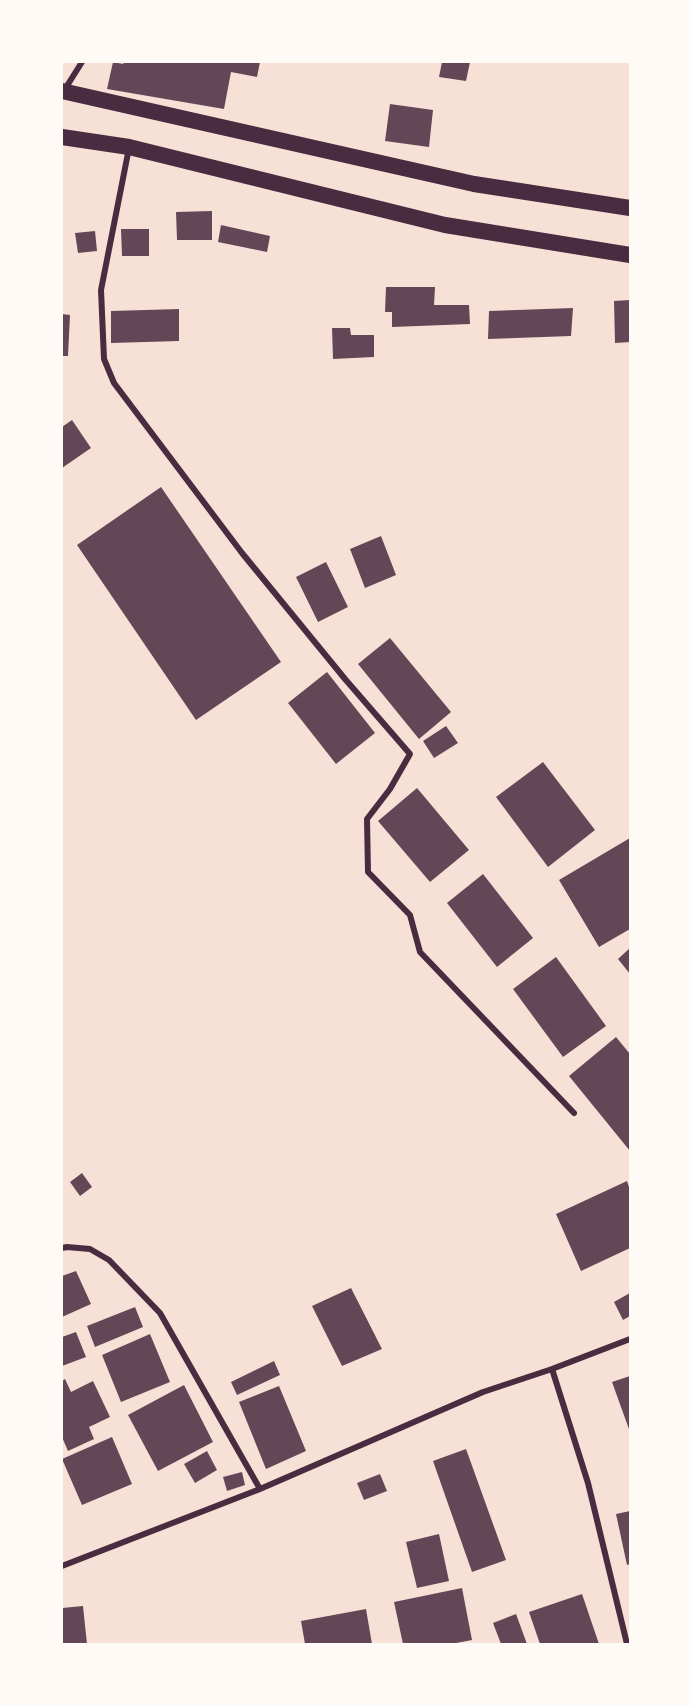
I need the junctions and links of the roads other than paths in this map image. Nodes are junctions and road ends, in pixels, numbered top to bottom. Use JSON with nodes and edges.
{"nodes":[{"id":1,"x":81,"y":62,"type":"edge"},
{"id":2,"x":62,"y":94,"type":"edge"},
{"id":3,"x":62,"y":137,"type":"edge"},
{"id":4,"x":129,"y":147,"type":"junction"},
{"id":5,"x":630,"y":208,"type":"edge"},
{"id":6,"x":630,"y":255,"type":"edge"},
{"id":7,"x":574,"y":1113,"type":"dead end"},
{"id":8,"x":62,"y":1248,"type":"edge"},
{"id":9,"x":630,"y":1339,"type":"edge"},
{"id":10,"x":552,"y":1369,"type":"junction"},
{"id":11,"x":260,"y":1489,"type":"junction"},
{"id":12,"x":62,"y":1566,"type":"edge"},
{"id":13,"x":627,"y":1644,"type":"edge"}],
"edges":[{"from":1,"to":2,"type":"street"},
{"from":2,"to":5,"type":"highway"},
{"from":3,"to":4,"type":"highway"},
{"from":4,"to":6,"type":"highway"},
{"from":4,"to":7,"type":"street"},
{"from":8,"to":11,"type":"street"},
{"from":9,"to":10,"type":"street"},
{"from":10,"to":11,"type":"street"},
{"from":10,"to":13,"type":"street"},
{"from":11,"to":12,"type":"street"}]}
